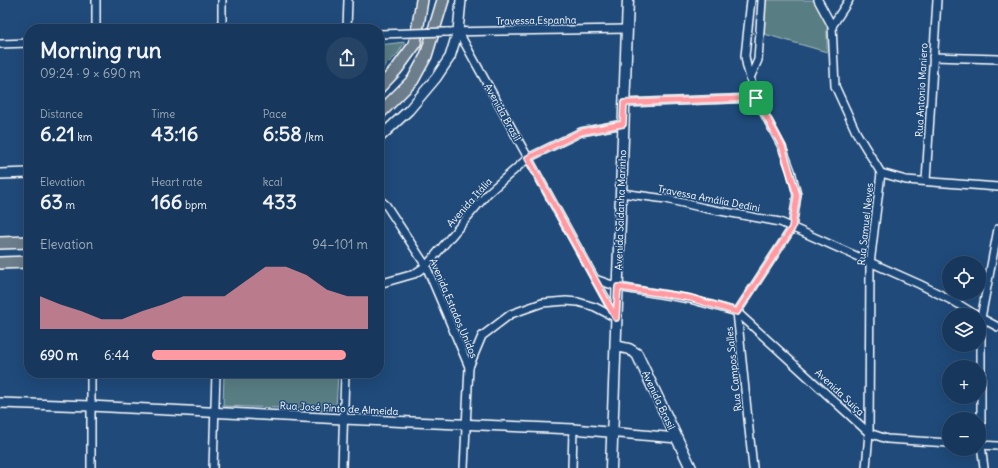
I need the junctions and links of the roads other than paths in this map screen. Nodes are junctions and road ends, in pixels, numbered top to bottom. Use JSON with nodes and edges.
{"nodes":[{"id":1,"x":96,"y":0,"type":"edge"},
{"id":2,"x":222,"y":0,"type":"edge"},
{"id":3,"x":348,"y":0,"type":"edge"},
{"id":4,"x":422,"y":0,"type":"edge"},
{"id":5,"x":443,"y":0,"type":"edge"},
{"id":6,"x":461,"y":0,"type":"edge"},
{"id":7,"x":628,"y":0,"type":"edge"},
{"id":8,"x":751,"y":0,"type":"edge"},
{"id":9,"x":762,"y":0,"type":"edge"},
{"id":10,"x":818,"y":0,"type":"edge"},
{"id":11,"x":849,"y":0,"type":"edge"},
{"id":12,"x":937,"y":0,"type":"edge"},
{"id":13,"x":96,"y":24,"type":"edge"},
{"id":14,"x":222,"y":24,"type":"edge"},
{"id":15,"x":347,"y":24,"type":"edge"},
{"id":16,"x":832,"y":26,"type":"junction"},
{"id":17,"x":627,"y":29,"type":"junction"},
{"id":18,"x":458,"y":32,"type":"junction"},
{"id":19,"x":384,"y":34,"type":"edge"},
{"id":20,"x":24,"y":43,"type":"edge"},
{"id":21,"x":0,"y":44,"type":"edge"},
{"id":22,"x":932,"y":57,"type":"junction"},
{"id":23,"x":998,"y":60,"type":"edge"},
{"id":24,"x":750,"y":79,"type":"junction"},
{"id":25,"x":384,"y":83,"type":"edge"},
{"id":26,"x":756,"y":98,"type":"junction"},
{"id":27,"x":624,"y":103,"type":"junction"},
{"id":28,"x":384,"y":109,"type":"edge"},
{"id":29,"x":623,"y":124,"type":"junction"},
{"id":30,"x":384,"y":133,"type":"edge"},
{"id":31,"x":528,"y":158,"type":"junction"},
{"id":32,"x":24,"y":173,"type":"edge"},
{"id":33,"x":881,"y":173,"type":"junction"},
{"id":34,"x":0,"y":174,"type":"edge"},
{"id":35,"x":926,"y":181,"type":"junction"},
{"id":36,"x":998,"y":187,"type":"edge"},
{"id":37,"x":621,"y":193,"type":"junction"},
{"id":38,"x":384,"y":203,"type":"edge"},
{"id":39,"x":792,"y":228,"type":"junction"},
{"id":40,"x":998,"y":229,"type":"edge"},
{"id":41,"x":24,"y":242,"type":"edge"},
{"id":42,"x":0,"y":243,"type":"edge"},
{"id":43,"x":24,"y":262,"type":"edge"},
{"id":44,"x":0,"y":263,"type":"edge"},
{"id":45,"x":870,"y":264,"type":"junction"},
{"id":46,"x":426,"y":266,"type":"junction"},
{"id":47,"x":595,"y":279,"type":"junction"},
{"id":48,"x":384,"y":283,"type":"edge"},
{"id":49,"x":618,"y":287,"type":"junction"},
{"id":50,"x":965,"y":308,"type":"edge"},
{"id":51,"x":981,"y":308,"type":"edge"},
{"id":52,"x":737,"y":312,"type":"junction"},
{"id":53,"x":616,"y":318,"type":"junction"},
{"id":54,"x":986,"y":321,"type":"edge"},
{"id":55,"x":998,"y":327,"type":"edge"},
{"id":56,"x":616,"y":346,"type":"junction"},
{"id":57,"x":979,"y":352,"type":"edge"},
{"id":58,"x":469,"y":367,"type":"junction"},
{"id":59,"x":91,"y":378,"type":"edge"},
{"id":60,"x":216,"y":378,"type":"edge"},
{"id":61,"x":345,"y":378,"type":"edge"},
{"id":62,"x":0,"y":403,"type":"edge"},
{"id":63,"x":90,"y":406,"type":"junction"},
{"id":64,"x":215,"y":412,"type":"junction"},
{"id":65,"x":980,"y":412,"type":"edge"},
{"id":66,"x":343,"y":419,"type":"junction"},
{"id":67,"x":466,"y":424,"type":"junction"},
{"id":68,"x":573,"y":429,"type":"junction"},
{"id":69,"x":613,"y":433,"type":"junction"},
{"id":70,"x":869,"y":433,"type":"junction"},
{"id":71,"x":677,"y":438,"type":"junction"},
{"id":72,"x":942,"y":443,"type":"edge"},
{"id":73,"x":986,"y":445,"type":"edge"},
{"id":74,"x":998,"y":446,"type":"edge"},
{"id":75,"x":982,"y":456,"type":"edge"},
{"id":76,"x":91,"y":468,"type":"edge"},
{"id":77,"x":213,"y":468,"type":"edge"},
{"id":78,"x":342,"y":468,"type":"edge"},
{"id":79,"x":464,"y":468,"type":"edge"},
{"id":80,"x":572,"y":468,"type":"edge"},
{"id":81,"x":611,"y":468,"type":"edge"},
{"id":82,"x":691,"y":468,"type":"edge"},
{"id":83,"x":753,"y":468,"type":"edge"},
{"id":84,"x":866,"y":468,"type":"edge"},
{"id":85,"x":984,"y":468,"type":"edge"}],
"edges":[{"from":1,"to":13,"type":"street"},
{"from":2,"to":14,"type":"street"},
{"from":3,"to":15,"type":"street"},
{"from":4,"to":25,"type":"main road"},
{"from":5,"to":28,"type":"main road"},
{"from":6,"to":18,"type":"street"},
{"from":7,"to":17,"type":"main road","name":"Avenida Saldanha Marinho"},
{"from":8,"to":24,"type":"street","name":"Rua Campos Salles"},
{"from":9,"to":24,"type":"street"},
{"from":10,"to":16,"type":"street"},
{"from":11,"to":16,"type":"street"},
{"from":12,"to":22,"type":"street","name":"Rua Antonio Maniero"},
{"from":16,"to":33,"type":"street","name":"Rua Samuel Neves"},
{"from":17,"to":18,"type":"street","name":"Travessa Espanha"},
{"from":17,"to":27,"type":"main road","name":"Avenida Saldanha Marinho"},
{"from":18,"to":19,"type":"street","name":"Travessa Espanha","bridge":true},
{"from":18,"to":30,"type":"street"},
{"from":18,"to":31,"type":"street","name":"Avenida Brasil"},
{"from":20,"to":21,"type":"street"},
{"from":22,"to":23,"type":"street"},
{"from":22,"to":35,"type":"street","name":"Rua Antonio Maniero"},
{"from":24,"to":26,"type":"street","name":"Rua Campos Salles"},
{"from":26,"to":27,"type":"street"},
{"from":26,"to":39,"type":"street","name":"Rua Campos Salles"},
{"from":27,"to":29,"type":"main road","name":"Avenida Saldanha Marinho"},
{"from":29,"to":31,"type":"street","name":"Avenida Itália"},
{"from":29,"to":37,"type":"main road","name":"Avenida Saldanha Marinho"},
{"from":31,"to":46,"type":"street","name":"Avenida Itália"},
{"from":31,"to":47,"type":"street","name":"Avenida Brasil"},
{"from":32,"to":34,"type":"street"},
{"from":33,"to":35,"type":"street"},
{"from":33,"to":45,"type":"street","name":"Rua Samuel Neves"},
{"from":35,"to":36,"type":"street"},
{"from":37,"to":39,"type":"street","name":"Travessa Amália Dedini"},
{"from":37,"to":49,"type":"main road","name":"Avenida Saldanha Marinho"},
{"from":38,"to":46,"type":"street","name":"Avenida Estados Unidos"},
{"from":39,"to":45,"type":"street","name":"Travessa Amália Dedini"},
{"from":39,"to":52,"type":"street","name":"Rua Campos Salles"},
{"from":40,"to":51,"type":"street"},
{"from":41,"to":42,"type":"main road"},
{"from":43,"to":44,"type":"main road"},
{"from":45,"to":50,"type":"street","name":"Travessa Amália Dedini"},
{"from":45,"to":70,"type":"street","name":"Rua Samuel Neves"},
{"from":46,"to":48,"type":"street","name":"Avenida Itália"},
{"from":46,"to":58,"type":"street","name":"Avenida Estados Unidos"},
{"from":47,"to":49,"type":"street"},
{"from":47,"to":53,"type":"street","name":"Avenida Brasil"},
{"from":49,"to":52,"type":"street"},
{"from":49,"to":53,"type":"main road","name":"Avenida Saldanha Marinho"},
{"from":52,"to":70,"type":"street","name":"Avenida Suiça"},
{"from":52,"to":83,"type":"street","name":"Rua Campos Salles"},
{"from":53,"to":56,"type":"main road","name":"Avenida Saldanha Marinho"},
{"from":53,"to":58,"type":"street"},
{"from":54,"to":55,"type":"street","name":"Travessa Amália Dedini"},
{"from":56,"to":69,"type":"main road","name":"Avenida Saldanha Marinho"},
{"from":56,"to":71,"type":"main road","name":"Avenida Brasil"},
{"from":57,"to":65,"type":"street"},
{"from":58,"to":67,"type":"street"},
{"from":59,"to":63,"type":"street"},
{"from":60,"to":64,"type":"street"},
{"from":61,"to":66,"type":"street"},
{"from":62,"to":63,"type":"street","name":"Rua José Pinto de Almeida"},
{"from":63,"to":64,"type":"street","name":"Rua José Pinto de Almeida"},
{"from":63,"to":76,"type":"street"},
{"from":64,"to":66,"type":"street","name":"Rua José Pinto de Almeida"},
{"from":64,"to":77,"type":"street"},
{"from":66,"to":67,"type":"street","name":"Rua José Pinto de Almeida"},
{"from":66,"to":78,"type":"street"},
{"from":67,"to":68,"type":"street","name":"Rua José Pinto de Almeida"},
{"from":67,"to":79,"type":"street"},
{"from":68,"to":69,"type":"street","name":"Rua José Pinto de Almeida"},
{"from":68,"to":80,"type":"street"},
{"from":69,"to":71,"type":"street","name":"Rua José Pinto de Almeida"},
{"from":69,"to":81,"type":"main road","name":"Avenida Saldanha Marinho"},
{"from":70,"to":72,"type":"street","name":"Avenida Suiça"},
{"from":70,"to":84,"type":"street","name":"Rua Samuel Neves"},
{"from":71,"to":82,"type":"main road","name":"Avenida Brasil"},
{"from":73,"to":74,"type":"street"},
{"from":75,"to":85,"type":"street"}]}
